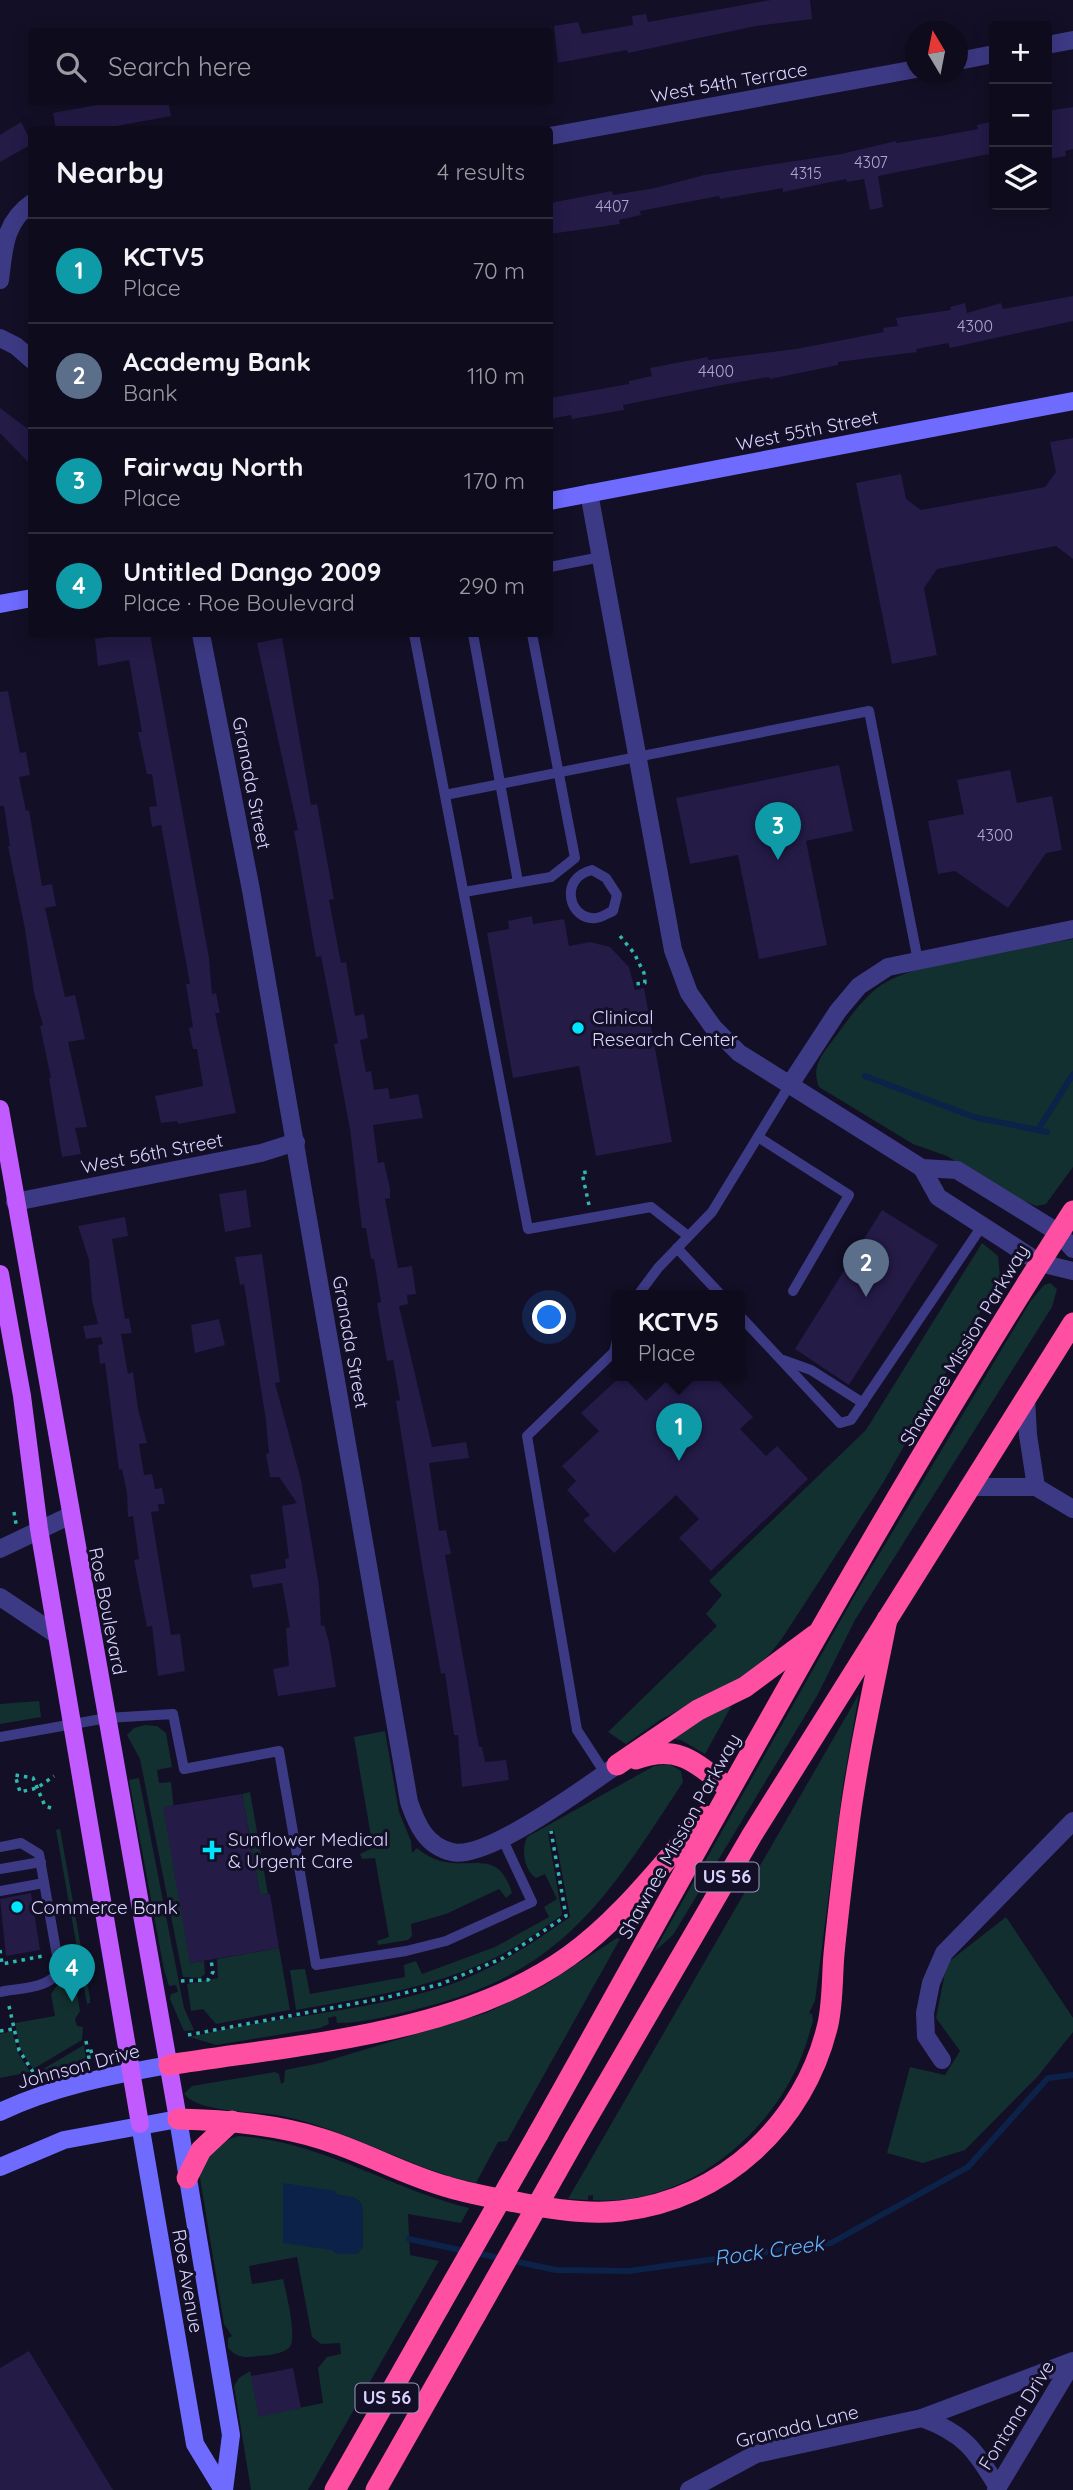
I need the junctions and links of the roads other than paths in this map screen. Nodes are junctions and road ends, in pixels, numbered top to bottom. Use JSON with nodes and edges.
{"nodes":[{"id":1,"x":1073,"y":40,"type":"edge"},
{"id":2,"x":1052,"y":44,"type":"edge"},
{"id":3,"x":989,"y":55,"type":"edge"},
{"id":4,"x":968,"y":59,"type":"edge"},
{"id":5,"x":905,"y":71,"type":"edge"},
{"id":6,"x":553,"y":135,"type":"edge"},
{"id":7,"x":28,"y":205,"type":"edge"},
{"id":8,"x":0,"y":280,"type":"edge"},
{"id":9,"x":0,"y":338,"type":"edge"},
{"id":10,"x":28,"y":356,"type":"edge"},
{"id":11,"x":1073,"y":401,"type":"edge"},
{"id":12,"x":589,"y":493,"type":"junction"},
{"id":13,"x":553,"y":499,"type":"edge"},
{"id":14,"x":601,"y":557,"type":"junction"},
{"id":15,"x":553,"y":566,"type":"edge"},
{"id":16,"x":28,"y":599,"type":"edge"},
{"id":17,"x":0,"y":604,"type":"edge"},
{"id":18,"x":202,"y":637,"type":"edge"},
{"id":19,"x":415,"y":637,"type":"edge"},
{"id":20,"x":474,"y":637,"type":"edge"},
{"id":21,"x":533,"y":637,"type":"edge"},
{"id":22,"x":638,"y":760,"type":"junction"},
{"id":23,"x":559,"y":774,"type":"junction"},
{"id":24,"x":502,"y":785,"type":"junction"},
{"id":25,"x":445,"y":795,"type":"junction"},
{"id":26,"x":559,"y":871,"type":"junction"},
{"id":27,"x":572,"y":881,"type":"junction"},
{"id":28,"x":519,"y":882,"type":"junction"},
{"id":29,"x":464,"y":892,"type":"junction"},
{"id":30,"x":1073,"y":929,"type":"edge"},
{"id":31,"x":918,"y":961,"type":"junction"},
{"id":32,"x":789,"y":1086,"type":"junction"},
{"id":33,"x":0,"y":1109,"type":"edge"},
{"id":34,"x":758,"y":1137,"type":"junction"},
{"id":35,"x":296,"y":1142,"type":"junction"},
{"id":36,"x":922,"y":1168,"type":"junction"},
{"id":37,"x":15,"y":1202,"type":"junction"},
{"id":38,"x":1073,"y":1211,"type":"edge"},
{"id":39,"x":982,"y":1226,"type":"junction"},
{"id":40,"x":688,"y":1236,"type":"junction"},
{"id":41,"x":1066,"y":1241,"type":"edge"},
{"id":42,"x":677,"y":1248,"type":"junction"},
{"id":43,"x":1040,"y":1263,"type":"junction"},
{"id":44,"x":1073,"y":1271,"type":"edge"},
{"id":45,"x":0,"y":1274,"type":"edge"},
{"id":46,"x":642,"y":1290,"type":"edge"},
{"id":47,"x":716,"y":1290,"type":"edge"},
{"id":48,"x":793,"y":1291,"type":"dead end"},
{"id":49,"x":745,"y":1321,"type":"edge"},
{"id":50,"x":1073,"y":1323,"type":"edge"},
{"id":51,"x":612,"y":1354,"type":"edge"},
{"id":52,"x":780,"y":1359,"type":"junction"},
{"id":53,"x":1027,"y":1398,"type":"junction"},
{"id":54,"x":863,"y":1402,"type":"junction"},
{"id":55,"x":968,"y":1487,"type":"junction"},
{"id":56,"x":1036,"y":1487,"type":"junction"},
{"id":57,"x":1073,"y":1509,"type":"edge"},
{"id":58,"x":69,"y":1516,"type":"junction"},
{"id":59,"x":39,"y":1529,"type":"junction"},
{"id":60,"x":0,"y":1549,"type":"edge"},
{"id":61,"x":0,"y":1597,"type":"edge"},
{"id":62,"x":887,"y":1619,"type":"junction"},
{"id":63,"x":823,"y":1630,"type":"junction"},
{"id":64,"x":57,"y":1635,"type":"junction"},
{"id":65,"x":107,"y":1718,"type":"junction"},
{"id":66,"x":72,"y":1724,"type":"junction"},
{"id":67,"x":0,"y":1737,"type":"edge"},
{"id":68,"x":611,"y":1769,"type":"junction"},
{"id":69,"x":730,"y":1789,"type":"junction"},
{"id":70,"x":1073,"y":1821,"type":"edge"},
{"id":71,"x":502,"y":1838,"type":"junction"},
{"id":72,"x":0,"y":1847,"type":"edge"},
{"id":73,"x":41,"y":1862,"type":"junction"},
{"id":74,"x":0,"y":1869,"type":"edge"},
{"id":75,"x":44,"y":1883,"type":"junction"},
{"id":76,"x":0,"y":1891,"type":"edge"},
{"id":77,"x":0,"y":1992,"type":"edge"},
{"id":78,"x":942,"y":2060,"type":"dead end"},
{"id":79,"x":169,"y":2065,"type":"junction"},
{"id":80,"x":131,"y":2072,"type":"junction"},
{"id":81,"x":0,"y":2112,"type":"edge"},
{"id":82,"x":177,"y":2119,"type":"junction"},
{"id":83,"x":232,"y":2121,"type":"junction"},
{"id":84,"x":139,"y":2124,"type":"junction"},
{"id":85,"x":0,"y":2167,"type":"edge"},
{"id":86,"x":187,"y":2178,"type":"junction"},
{"id":87,"x":1073,"y":2362,"type":"edge"},
{"id":88,"x":922,"y":2418,"type":"junction"},
{"id":89,"x":710,"y":2483,"type":"edge"},
{"id":90,"x":996,"y":2488,"type":"edge"},
{"id":91,"x":224,"y":2490,"type":"edge"},
{"id":92,"x":335,"y":2490,"type":"edge"},
{"id":93,"x":376,"y":2490,"type":"edge"},
{"id":94,"x":689,"y":2490,"type":"edge"}],
"edges":[{"from":1,"to":2,"type":"street"},
{"from":3,"to":4,"type":"street"},
{"from":5,"to":6,"type":"street","name":"West 54th Terrace"},
{"from":7,"to":8,"type":"street"},
{"from":9,"to":10,"type":"street"},
{"from":11,"to":12,"type":"main road","name":"West 55th Street"},
{"from":12,"to":13,"type":"main road","name":"West 55th Street"},
{"from":12,"to":14,"type":"street"},
{"from":14,"to":15,"type":"lane"},
{"from":14,"to":22,"type":"street"},
{"from":16,"to":17,"type":"main road"},
{"from":18,"to":35,"type":"street","name":"Granada Street"},
{"from":19,"to":25,"type":"lane"},
{"from":20,"to":24,"type":"lane"},
{"from":21,"to":23,"type":"lane"},
{"from":22,"to":23,"type":"lane"},
{"from":22,"to":31,"type":"lane"},
{"from":22,"to":32,"type":"street"},
{"from":23,"to":24,"type":"lane"},
{"from":23,"to":26,"type":"lane"},
{"from":24,"to":25,"type":"lane"},
{"from":24,"to":28,"type":"lane"},
{"from":25,"to":29,"type":"lane"},
{"from":26,"to":27,"type":"lane"},
{"from":26,"to":28,"type":"lane"},
{"from":27,"to":27,"type":"lane"},
{"from":28,"to":29,"type":"lane"},
{"from":29,"to":40,"type":"lane"},
{"from":30,"to":31,"type":"street"},
{"from":31,"to":32,"type":"street"},
{"from":32,"to":34,"type":"lane"},
{"from":32,"to":36,"type":"street"},
{"from":33,"to":37,"type":"main road","name":"Roe Boulevard"},
{"from":34,"to":40,"type":"lane"},
{"from":34,"to":48,"type":"lane"},
{"from":35,"to":37,"type":"street","name":"West 56th Street"},
{"from":35,"to":71,"type":"street","name":"Granada Street"},
{"from":36,"to":39,"type":"street"},
{"from":36,"to":41,"type":"street"},
{"from":37,"to":58,"type":"main road","name":"Roe Boulevard"},
{"from":38,"to":41,"type":"highway","name":"Shawnee Mission Parkway","number":"US 56"},
{"from":39,"to":43,"type":"street"},
{"from":39,"to":54,"type":"lane"},
{"from":40,"to":42,"type":"lane"},
{"from":41,"to":43,"type":"highway","name":"Shawnee Mission Parkway","number":"US 56"},
{"from":42,"to":46,"type":"lane"},
{"from":42,"to":47,"type":"lane"},
{"from":43,"to":44,"type":"street"},
{"from":43,"to":63,"type":"highway","name":"Shawnee Mission Parkway","number":"US 56"},
{"from":45,"to":59,"type":"main road"},
{"from":49,"to":52,"type":"lane"},
{"from":50,"to":53,"type":"highway","number":"US 56"},
{"from":51,"to":68,"type":"lane"},
{"from":52,"to":54,"type":"lane"},
{"from":52,"to":54,"type":"lane"},
{"from":53,"to":55,"type":"highway","number":"US 56"},
{"from":53,"to":56,"type":"street"},
{"from":55,"to":56,"type":"street"},
{"from":55,"to":62,"type":"highway","number":"US 56"},
{"from":56,"to":57,"type":"street"},
{"from":58,"to":59,"type":"street"},
{"from":58,"to":65,"type":"main road","name":"Roe Boulevard"},
{"from":59,"to":60,"type":"street"},
{"from":59,"to":64,"type":"main road"},
{"from":61,"to":64,"type":"street"},
{"from":62,"to":83,"type":"highway"},
{"from":62,"to":93,"type":"highway","number":"US 56","bridge":true},
{"from":63,"to":68,"type":"highway"},
{"from":63,"to":69,"type":"highway","name":"Shawnee Mission Parkway","number":"US 56"},
{"from":64,"to":66,"type":"main road"},
{"from":65,"to":66,"type":"lane"},
{"from":65,"to":71,"type":"lane"},
{"from":65,"to":79,"type":"main road","name":"Roe Boulevard"},
{"from":66,"to":67,"type":"lane"},
{"from":66,"to":80,"type":"main road"},
{"from":68,"to":69,"type":"highway"},
{"from":68,"to":71,"type":"street","name":"Granada Street"},
{"from":69,"to":79,"type":"highway"},
{"from":69,"to":92,"type":"highway","name":"Shawnee Mission Parkway","number":"US 56","bridge":true},
{"from":70,"to":78,"type":"street"},
{"from":72,"to":73,"type":"lane"},
{"from":73,"to":74,"type":"lane"},
{"from":73,"to":75,"type":"lane"},
{"from":75,"to":76,"type":"lane"},
{"from":75,"to":77,"type":"lane"},
{"from":79,"to":80,"type":"main road","name":"Johnson Drive"},
{"from":79,"to":82,"type":"main road","name":"Roe Boulevard"},
{"from":80,"to":81,"type":"main road","name":"Johnson Drive"},
{"from":80,"to":84,"type":"main road","name":"Roe Avenue"},
{"from":82,"to":83,"type":"highway"},
{"from":82,"to":84,"type":"main road"},
{"from":82,"to":86,"type":"main road","name":"Roe Avenue"},
{"from":83,"to":86,"type":"highway"},
{"from":84,"to":85,"type":"main road"},
{"from":84,"to":91,"type":"main road","name":"Roe Avenue"},
{"from":86,"to":91,"type":"main road","name":"Roe Avenue"},
{"from":87,"to":88,"type":"street","name":"Granada Lane"},
{"from":87,"to":90,"type":"street","name":"Fontana Drive"},
{"from":88,"to":89,"type":"street","name":"Granada Lane"},
{"from":88,"to":90,"type":"street"},
{"from":89,"to":94,"type":"street","name":"Granada Lane"}]}
